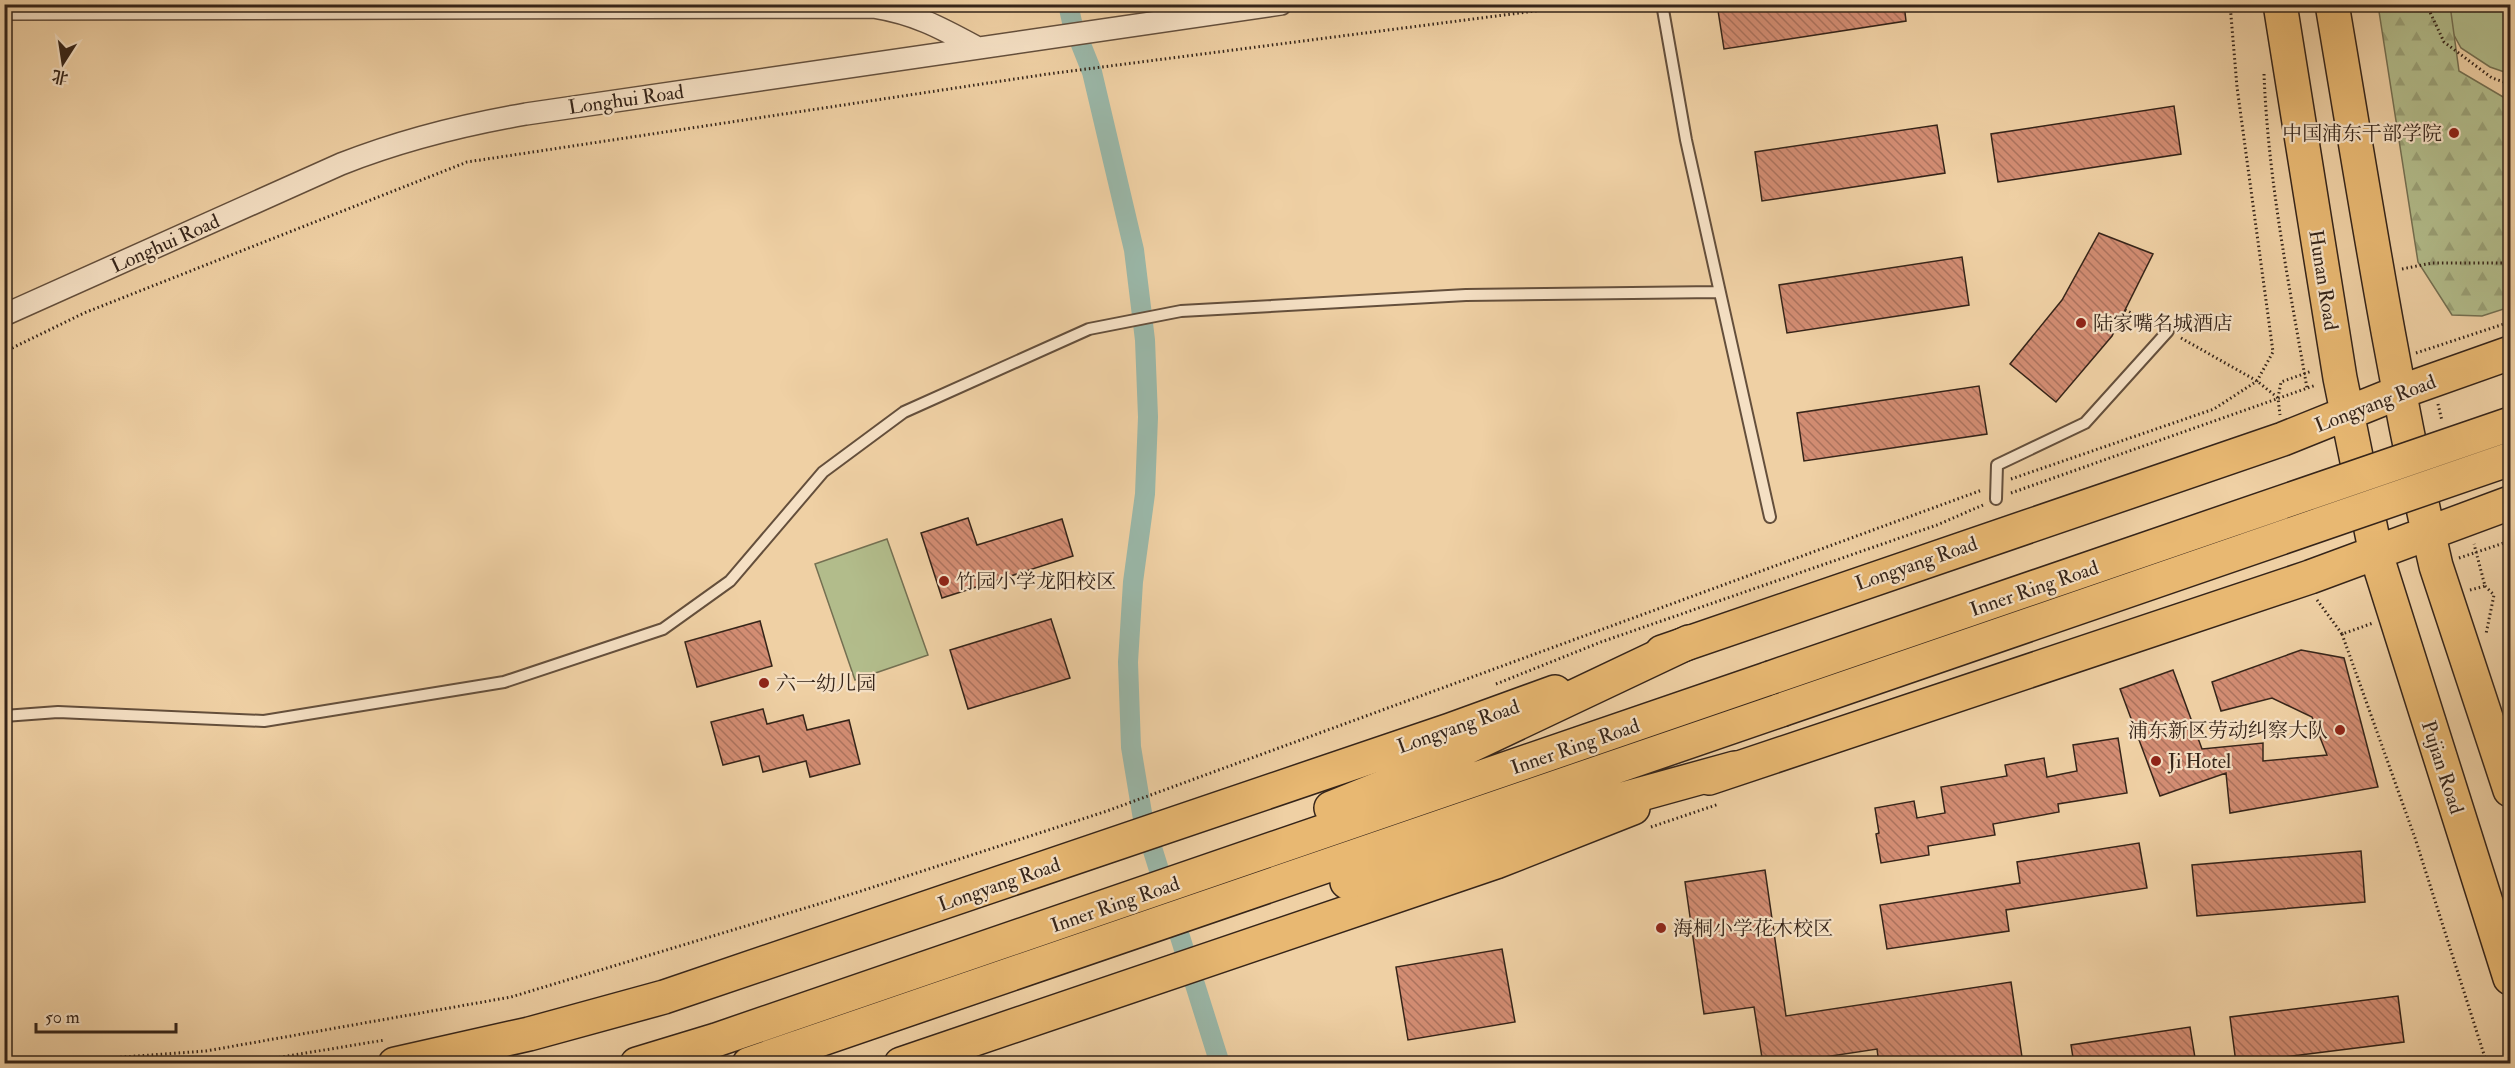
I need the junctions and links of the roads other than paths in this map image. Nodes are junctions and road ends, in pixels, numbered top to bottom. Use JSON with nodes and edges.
{"nodes":[{"id":1,"x":1281,"y":4,"type":"edge"},
{"id":2,"x":1662,"y":4,"type":"edge"},
{"id":3,"x":2280,"y":4,"type":"edge"},
{"id":4,"x":2332,"y":4,"type":"edge"},
{"id":5,"x":353,"y":6,"type":"edge"},
{"id":6,"x":4,"y":9,"type":"edge"},
{"id":7,"x":978,"y":48,"type":"junction"},
{"id":8,"x":1718,"y":292,"type":"junction"},
{"id":9,"x":4,"y":315,"type":"edge"},
{"id":10,"x":2168,"y":331,"type":"dead end"},
{"id":11,"x":2511,"y":353,"type":"edge"},
{"id":12,"x":2400,"y":392,"type":"junction"},
{"id":13,"x":2348,"y":413,"type":"junction"},
{"id":14,"x":2511,"y":424,"type":"edge"},
{"id":15,"x":2511,"y":459,"type":"edge"},
{"id":16,"x":1996,"y":499,"type":"road end"},
{"id":17,"x":2511,"y":503,"type":"edge"},
{"id":18,"x":1770,"y":517,"type":"dead end"},
{"id":19,"x":2428,"y":532,"type":"junction"},
{"id":20,"x":2376,"y":555,"type":"junction"},
{"id":21,"x":1689,"y":642,"type":"junction"},
{"id":22,"x":4,"y":716,"type":"edge"},
{"id":23,"x":1735,"y":768,"type":"junction"},
{"id":24,"x":2511,"y":790,"type":"edge"},
{"id":25,"x":1204,"y":863,"type":"junction"},
{"id":26,"x":1220,"y":911,"type":"junction"},
{"id":27,"x":2511,"y":978,"type":"edge"},
{"id":28,"x":395,"y":1051,"type":"edge"},
{"id":29,"x":637,"y":1064,"type":"edge"},
{"id":30,"x":749,"y":1064,"type":"edge"},
{"id":31,"x":901,"y":1064,"type":"edge"}],
"edges":[{"from":1,"to":7,"type":"street","name":"Longhui Road"},
{"from":2,"to":8,"type":"lane"},
{"from":3,"to":13,"type":"main road","name":"Hunan Road"},
{"from":4,"to":12,"type":"main road"},
{"from":5,"to":6,"type":"street"},
{"from":5,"to":7,"type":"street"},
{"from":7,"to":9,"type":"street","name":"Longhui Road"},
{"from":8,"to":18,"type":"lane"},
{"from":8,"to":22,"type":"lane"},
{"from":10,"to":16,"type":"lane"},
{"from":11,"to":12,"type":"main road","name":"Longyang Road"},
{"from":12,"to":13,"type":"main road","name":"Longyang Road"},
{"from":12,"to":19,"type":"main road"},
{"from":13,"to":20,"type":"main road","name":"Hunan Road"},
{"from":13,"to":21,"type":"main road","name":"Longyang Road"},
{"from":14,"to":25,"type":"main road","name":"Inner Ring Road","bridge":true},
{"from":15,"to":26,"type":"main road","name":"Inner Ring Road","bridge":true},
{"from":17,"to":19,"type":"main road"},
{"from":19,"to":20,"type":"main road"},
{"from":19,"to":24,"type":"main road"},
{"from":20,"to":23,"type":"main road"},
{"from":20,"to":27,"type":"main road","name":"Pujian Road"},
{"from":21,"to":25,"type":"main road"},
{"from":21,"to":28,"type":"main road","name":"Longyang Road"},
{"from":23,"to":26,"type":"main road"},
{"from":23,"to":31,"type":"main road"},
{"from":25,"to":29,"type":"main road","name":"Inner Ring Road"},
{"from":26,"to":30,"type":"main road","name":"Inner Ring Road"}]}
